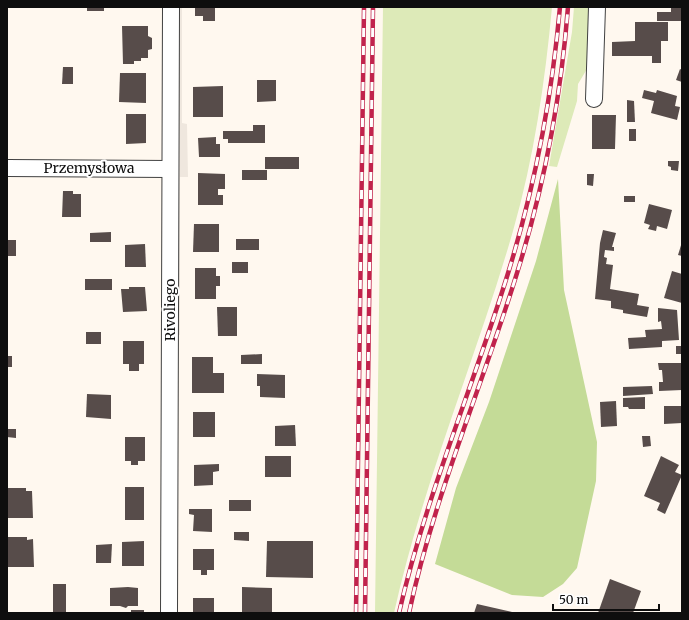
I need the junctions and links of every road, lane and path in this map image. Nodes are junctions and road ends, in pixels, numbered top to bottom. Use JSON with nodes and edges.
{"nodes":[{"id":1,"x":171,"y":7,"type":"edge"},
{"id":2,"x":597,"y":7,"type":"edge"},
{"id":3,"x":594,"y":99,"type":"dead end"},
{"id":4,"x":7,"y":168,"type":"edge"},
{"id":5,"x":170,"y":169,"type":"junction"},
{"id":6,"x":169,"y":613,"type":"edge"}],
"edges":[{"from":1,"to":5,"type":"street","name":"Rivoliego"},
{"from":2,"to":3,"type":"street"},
{"from":4,"to":5,"type":"street","name":"Przemysłowa"},
{"from":5,"to":6,"type":"street","name":"Rivoliego"}]}
